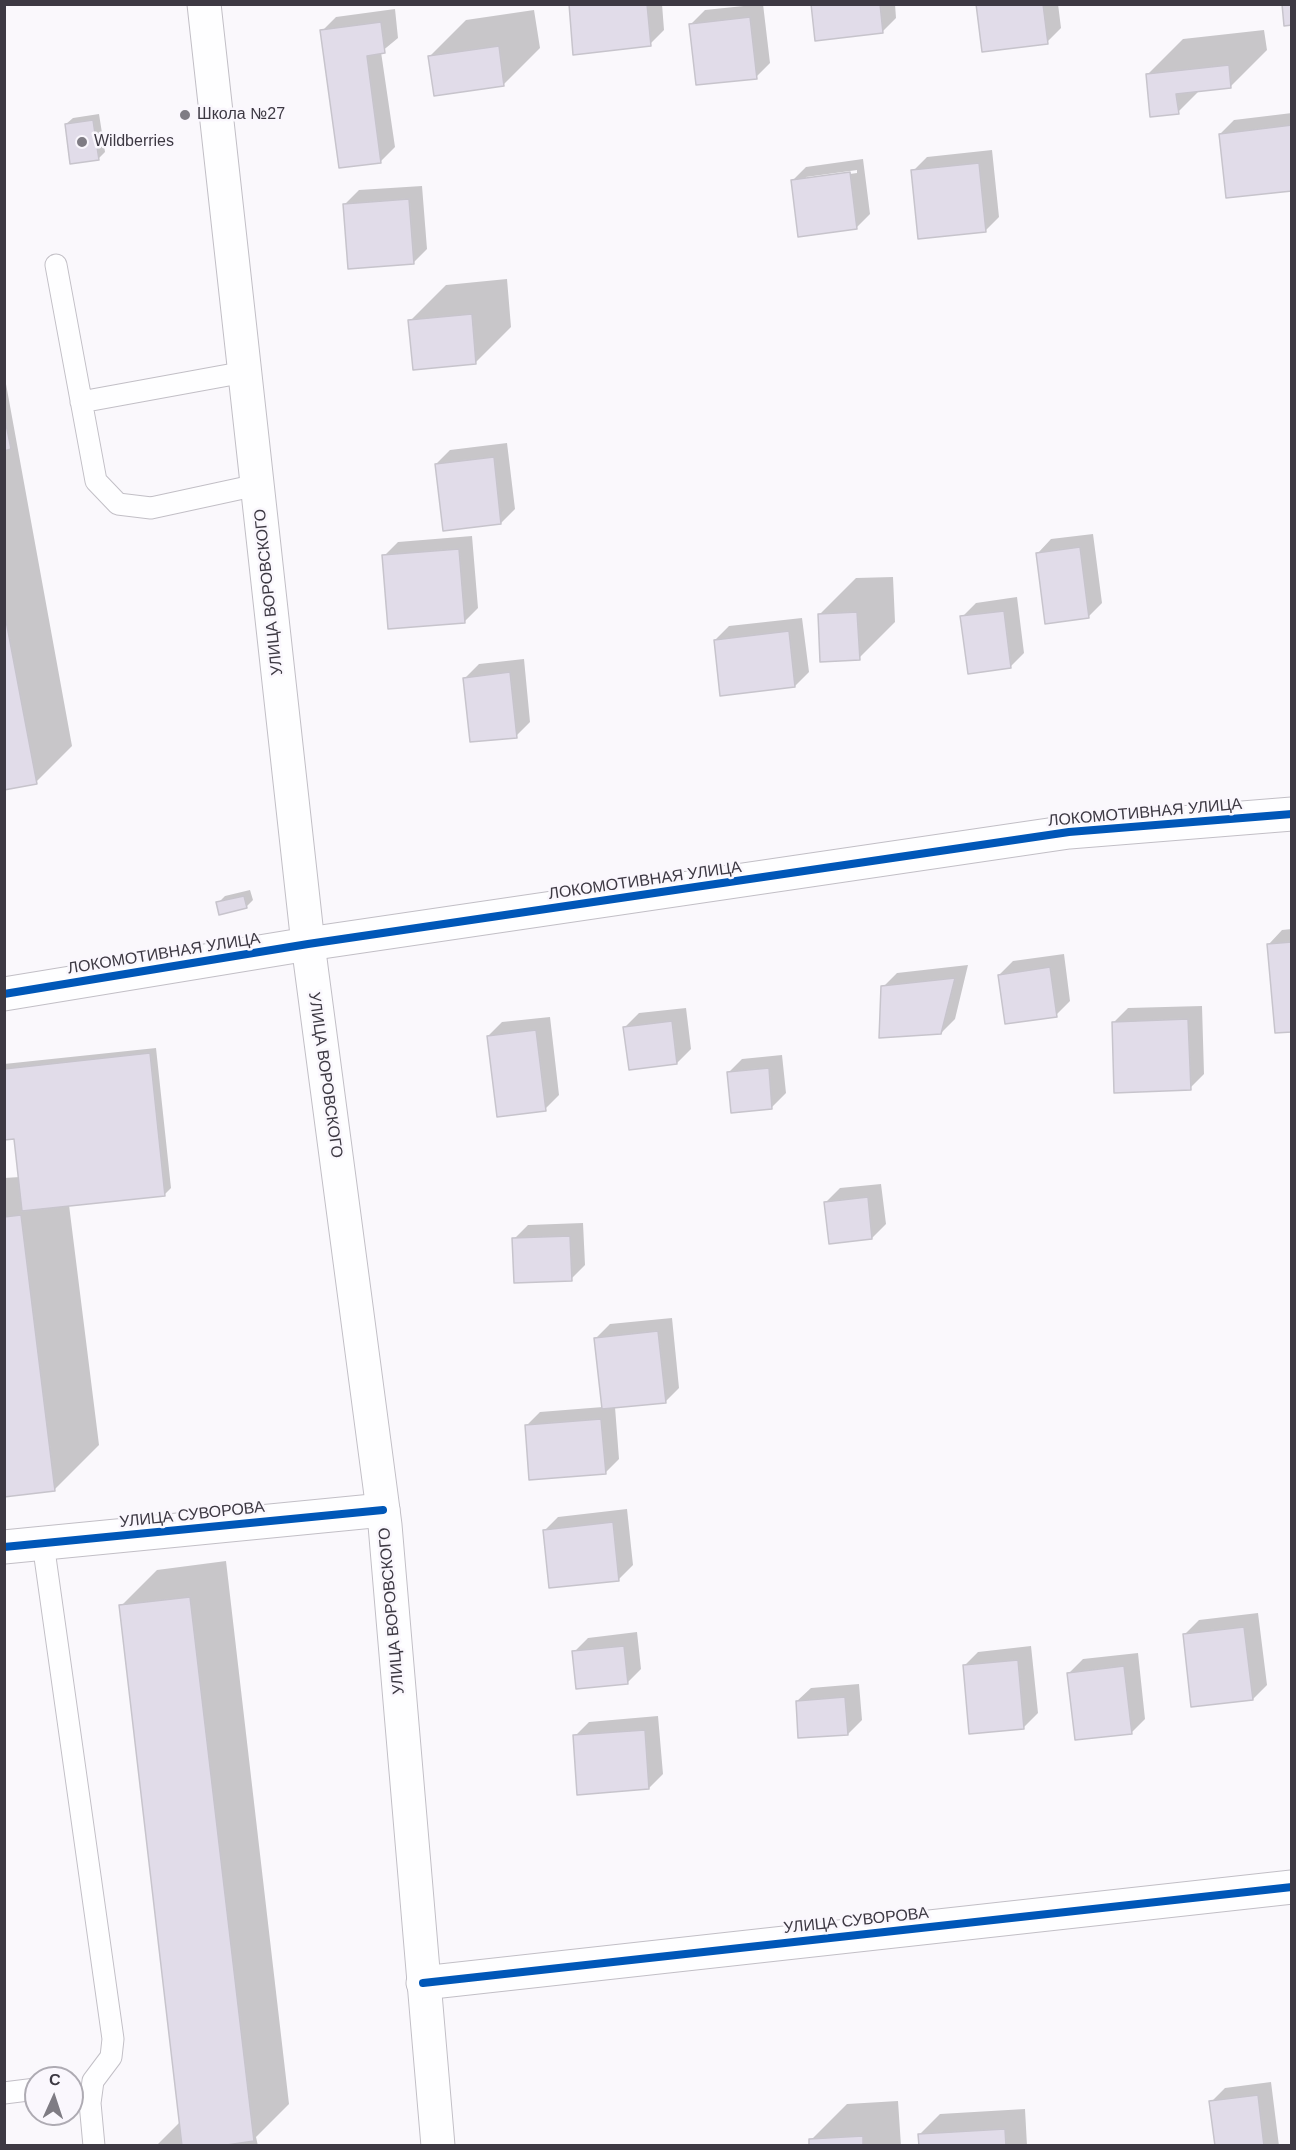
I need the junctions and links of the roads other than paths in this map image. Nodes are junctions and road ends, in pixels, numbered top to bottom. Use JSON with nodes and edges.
{"nodes":[{"id":1,"x":204,"y":4,"type":"edge"},
{"id":2,"x":56,"y":265,"type":"dead end"},
{"id":3,"x":245,"y":372,"type":"junction"},
{"id":4,"x":81,"y":402,"type":"junction"},
{"id":5,"x":257,"y":485,"type":"junction"},
{"id":6,"x":1292,"y":814,"type":"edge"},
{"id":7,"x":308,"y":944,"type":"junction"},
{"id":8,"x":4,"y":994,"type":"edge"},
{"id":9,"x":382,"y":1510,"type":"junction"},
{"id":10,"x":43,"y":1543,"type":"junction"},
{"id":11,"x":4,"y":1547,"type":"edge"},
{"id":12,"x":1292,"y":1887,"type":"edge"},
{"id":13,"x":423,"y":1983,"type":"junction"},
{"id":14,"x":84,"y":2081,"type":"edge"},
{"id":15,"x":84,"y":2088,"type":"edge"},
{"id":16,"x":24,"y":2090,"type":"edge"},
{"id":17,"x":4,"y":2093,"type":"edge"},
{"id":18,"x":94,"y":2145,"type":"edge"},
{"id":19,"x":438,"y":2145,"type":"edge"}],
"edges":[{"from":1,"to":3,"type":"street","name":"УЛИЦА ВОРОВСКОГО"},
{"from":2,"to":4,"type":"lane"},
{"from":3,"to":4,"type":"lane"},
{"from":3,"to":5,"type":"street","name":"УЛИЦА ВОРОВСКОГО"},
{"from":4,"to":5,"type":"lane"},
{"from":5,"to":7,"type":"street","name":"УЛИЦА ВОРОВСКОГО"},
{"from":6,"to":7,"type":"street","name":"ЛОКОМОТИВНАЯ УЛИЦА"},
{"from":7,"to":8,"type":"street","name":"ЛОКОМОТИВНАЯ УЛИЦА"},
{"from":7,"to":9,"type":"street","name":"УЛИЦА ВОРОВСКОГО"},
{"from":9,"to":10,"type":"street","name":"УЛИЦА СУВОРОВА"},
{"from":9,"to":13,"type":"street","name":"УЛИЦА ВОРОВСКОГО"},
{"from":10,"to":11,"type":"street","name":"УЛИЦА СУВОРОВА"},
{"from":10,"to":14,"type":"lane"},
{"from":12,"to":13,"type":"street","name":"УЛИЦА СУВОРОВА"},
{"from":13,"to":19,"type":"street","name":"УЛИЦА ВОРОВСКОГО"},
{"from":15,"to":18,"type":"lane"},
{"from":16,"to":17,"type":"lane"}]}
